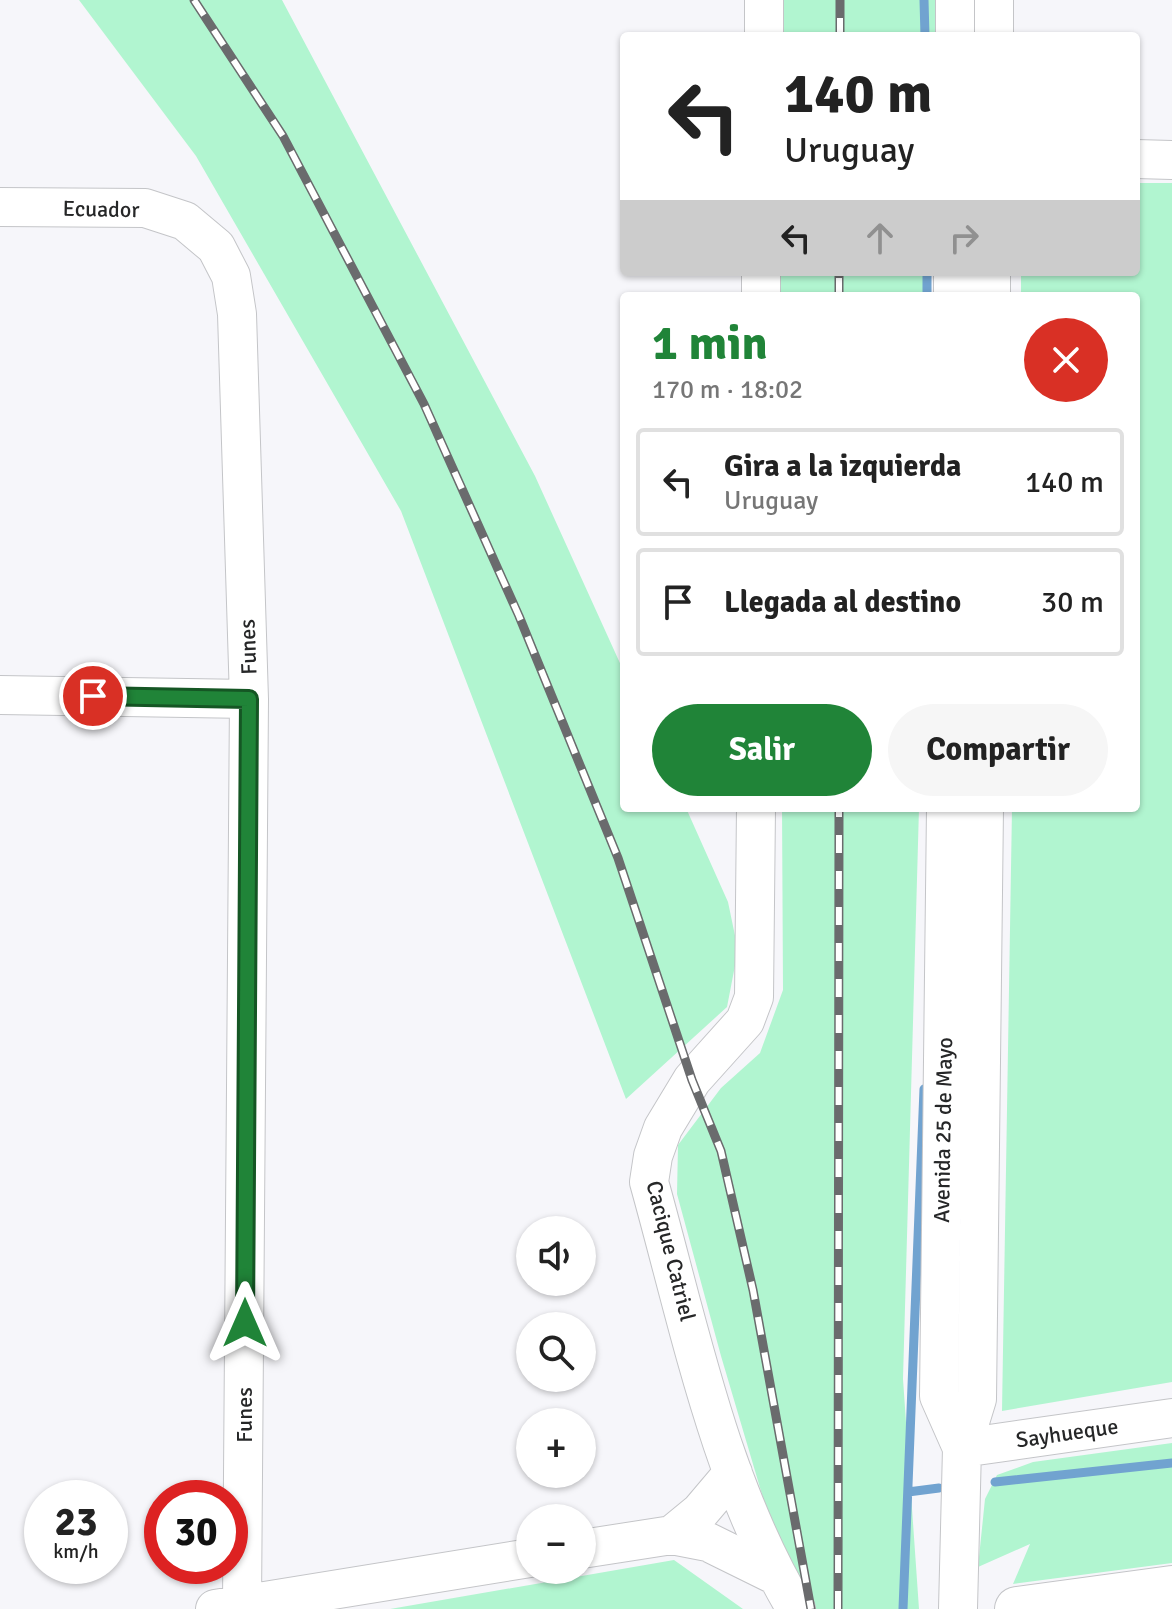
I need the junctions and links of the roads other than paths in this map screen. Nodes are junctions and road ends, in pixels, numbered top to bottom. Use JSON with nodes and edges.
{"nodes":[{"id":1,"x":764,"y":0,"type":"edge"},
{"id":2,"x":955,"y":0,"type":"edge"},
{"id":3,"x":994,"y":0,"type":"edge"},
{"id":4,"x":764,"y":32,"type":"edge"},
{"id":5,"x":955,"y":32,"type":"edge"},
{"id":6,"x":994,"y":32,"type":"edge"},
{"id":7,"x":1140,"y":159,"type":"edge"},
{"id":8,"x":1172,"y":160,"type":"edge"},
{"id":9,"x":0,"y":207,"type":"edge"},
{"id":10,"x":237,"y":314,"type":"joint"},
{"id":11,"x":0,"y":695,"type":"edge"},
{"id":12,"x":249,"y":699,"type":"junction"},
{"id":13,"x":756,"y":812,"type":"edge"},
{"id":14,"x":946,"y":812,"type":"edge"},
{"id":15,"x":984,"y":812,"type":"edge"},
{"id":16,"x":1172,"y":1418,"type":"edge"},
{"id":17,"x":962,"y":1448,"type":"junction"},
{"id":18,"x":733,"y":1473,"type":"junction"},
{"id":19,"x":672,"y":1535,"type":"junction"},
{"id":20,"x":596,"y":1547,"type":"edge"},
{"id":21,"x":516,"y":1560,"type":"edge"},
{"id":22,"x":775,"y":1575,"type":"junction"},
{"id":23,"x":1172,"y":1588,"type":"edge"},
{"id":24,"x":229,"y":1607,"type":"edge"},
{"id":25,"x":1023,"y":1608,"type":"edge"},
{"id":26,"x":796,"y":1609,"type":"edge"},
{"id":27,"x":958,"y":1609,"type":"edge"}],
"edges":[{"from":1,"to":4,"type":"street"},
{"from":2,"to":5,"type":"street"},
{"from":3,"to":6,"type":"street"},
{"from":7,"to":8,"type":"street"},
{"from":9,"to":10,"type":"street","name":"Ecuador"},
{"from":10,"to":12,"type":"street","name":"Funes"},
{"from":11,"to":12,"type":"street"},
{"from":12,"to":24,"type":"street","name":"Funes"},
{"from":13,"to":18,"type":"street","name":"Cacique Catriel"},
{"from":14,"to":17,"type":"street","name":"Avenida 25 de Mayo"},
{"from":15,"to":17,"type":"street","name":"Avenida 25 de Mayo"},
{"from":16,"to":17,"type":"street","name":"Sayhueque"},
{"from":17,"to":27,"type":"street","name":"Avenida 25 de Mayo"},
{"from":18,"to":19,"type":"street"},
{"from":18,"to":22,"type":"street","name":"Cacique Catriel"},
{"from":19,"to":20,"type":"street"},
{"from":19,"to":22,"type":"street"},
{"from":21,"to":24,"type":"street"},
{"from":22,"to":26,"type":"street","name":"Cacique Catriel"},
{"from":23,"to":25,"type":"highway"}]}
